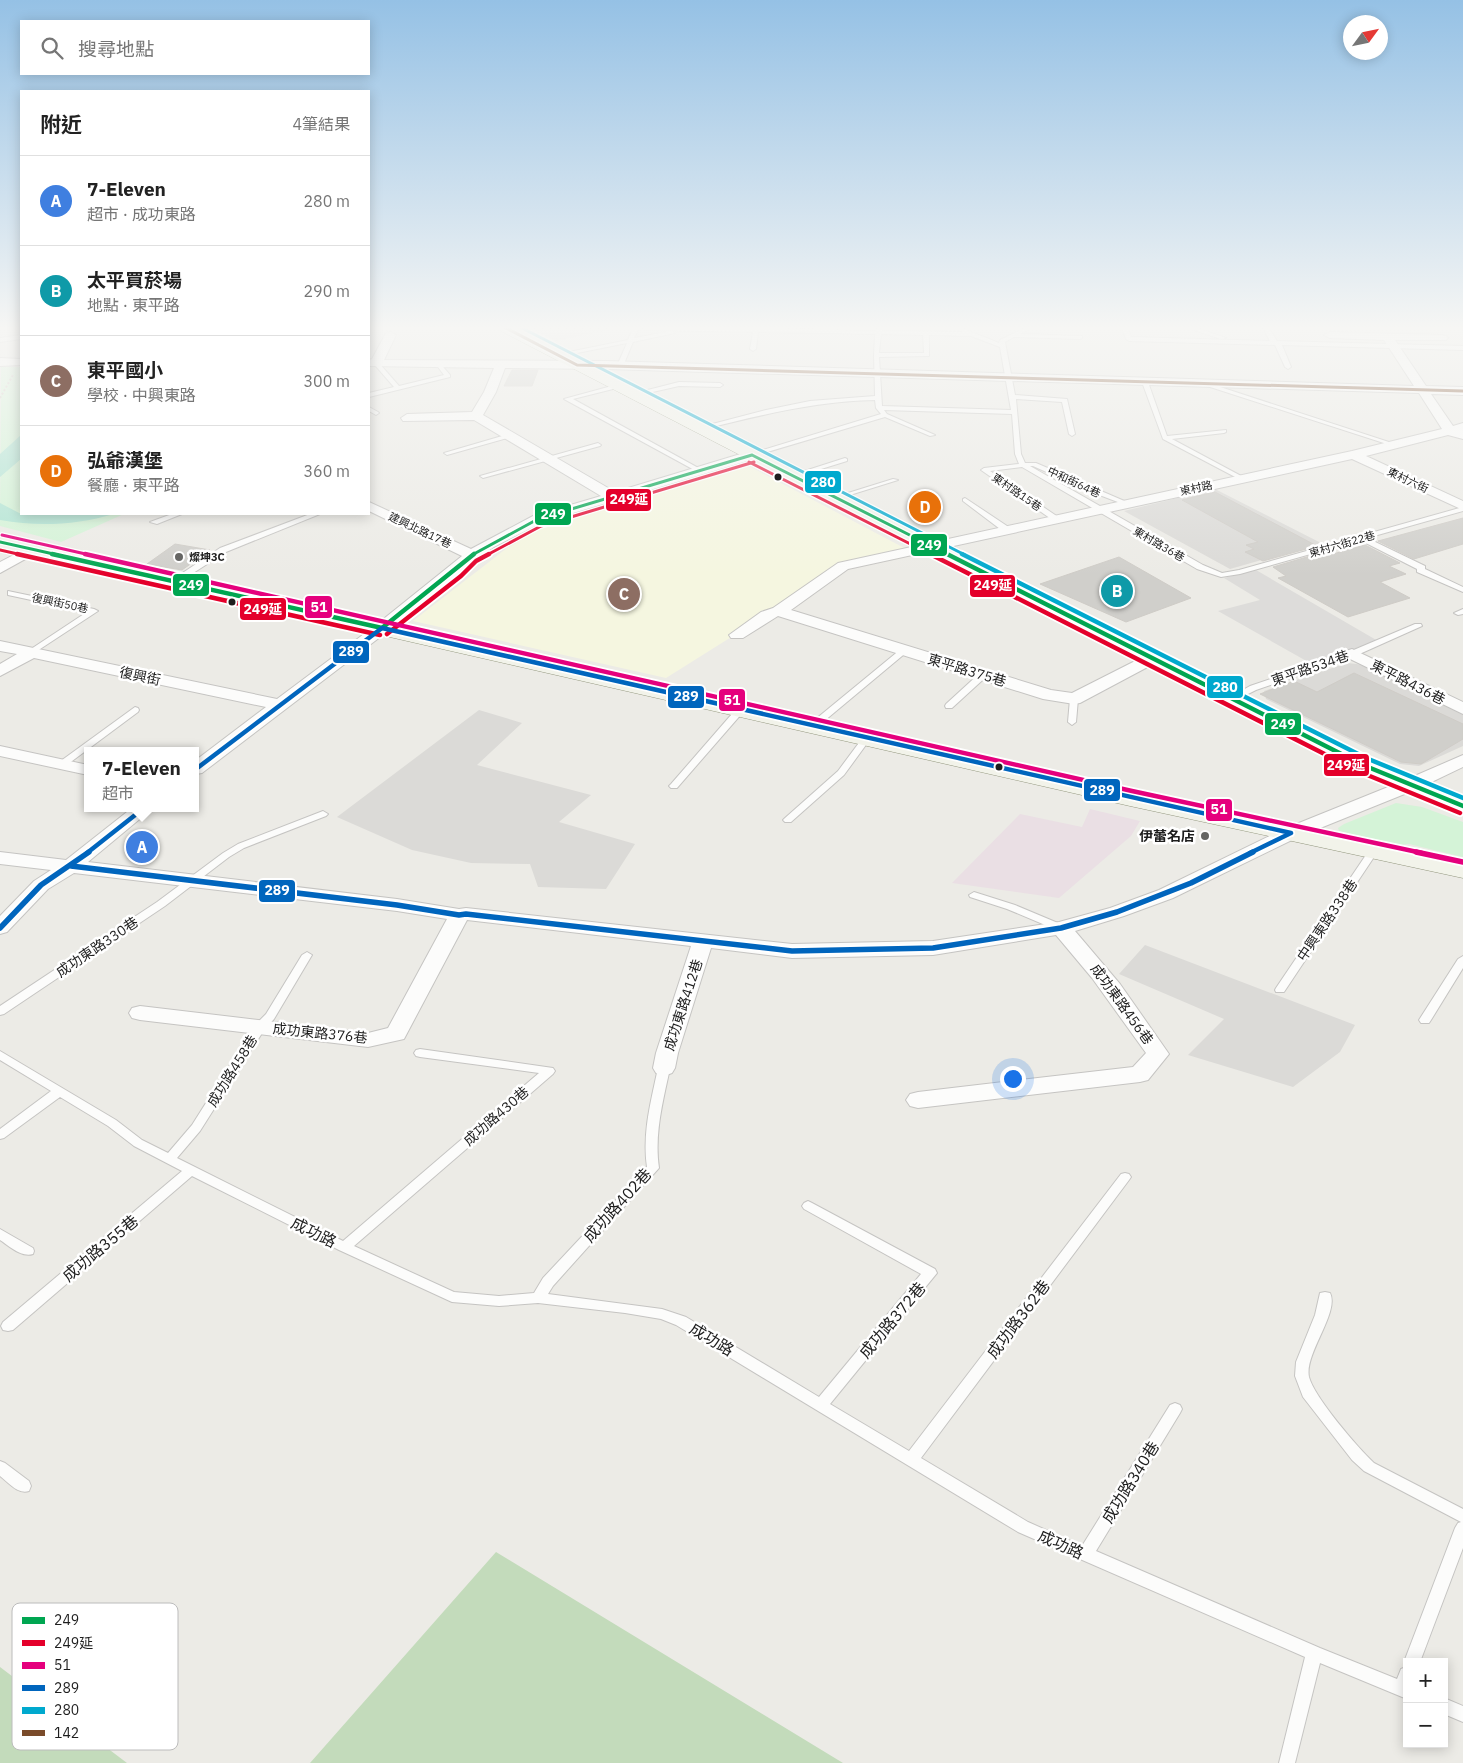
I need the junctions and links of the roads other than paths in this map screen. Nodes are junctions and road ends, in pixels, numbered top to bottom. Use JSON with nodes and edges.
{"nodes":[{"id":1,"x":371,"y":410,"type":"edge"},
{"id":2,"x":479,"y":410,"type":"edge"},
{"id":3,"x":588,"y":410,"type":"edge"},
{"id":4,"x":666,"y":410,"type":"edge"},
{"id":5,"x":779,"y":410,"type":"edge"},
{"id":6,"x":881,"y":410,"type":"edge"},
{"id":7,"x":956,"y":410,"type":"edge"},
{"id":8,"x":1066,"y":410,"type":"edge"},
{"id":9,"x":1155,"y":410,"type":"edge"},
{"id":10,"x":1287,"y":410,"type":"edge"},
{"id":11,"x":1440,"y":410,"type":"edge"},
{"id":12,"x":1015,"y":412,"type":"joint"},
{"id":13,"x":376,"y":413,"type":"dead end"},
{"id":14,"x":885,"y":415,"type":"junction"},
{"id":15,"x":476,"y":416,"type":"junction"},
{"id":16,"x":407,"y":418,"type":"dead end"},
{"id":17,"x":700,"y":428,"type":"junction"},
{"id":18,"x":1456,"y":428,"type":"edge"},
{"id":19,"x":1224,"y":431,"type":"dead end"},
{"id":20,"x":1072,"y":434,"type":"dead end"},
{"id":21,"x":932,"y":435,"type":"dead end"},
{"id":22,"x":509,"y":436,"type":"junction"},
{"id":23,"x":1463,"y":437,"type":"edge"},
{"id":24,"x":1165,"y":438,"type":"junction"},
{"id":25,"x":1392,"y":444,"type":"junction"},
{"id":26,"x":598,"y":445,"type":"dead end"},
{"id":27,"x":447,"y":453,"type":"dead end"},
{"id":28,"x":752,"y":454,"type":"junction"},
{"id":29,"x":1353,"y":455,"type":"junction"},
{"id":30,"x":546,"y":459,"type":"junction"},
{"id":31,"x":845,"y":460,"type":"dead end"},
{"id":32,"x":1023,"y":465,"type":"junction"},
{"id":33,"x":700,"y":471,"type":"junction"},
{"id":34,"x":483,"y":476,"type":"dead end"},
{"id":35,"x":792,"y":476,"type":"junction"},
{"id":36,"x":1241,"y":478,"type":"junction"},
{"id":37,"x":895,"y":480,"type":"dead end"},
{"id":38,"x":612,"y":496,"type":"junction"},
{"id":39,"x":835,"y":498,"type":"junction"},
{"id":40,"x":965,"y":500,"type":"dead end"},
{"id":41,"x":1125,"y":504,"type":"junction"},
{"id":42,"x":370,"y":506,"type":"edge"},
{"id":43,"x":1463,"y":507,"type":"edge"},
{"id":44,"x":1099,"y":510,"type":"junction"},
{"id":45,"x":175,"y":515,"type":"edge"},
{"id":46,"x":313,"y":515,"type":"edge"},
{"id":47,"x":1057,"y":519,"type":"junction"},
{"id":48,"x":154,"y":522,"type":"dead end"},
{"id":49,"x":1007,"y":530,"type":"junction"},
{"id":50,"x":1362,"y":538,"type":"junction"},
{"id":51,"x":0,"y":542,"type":"edge"},
{"id":52,"x":929,"y":546,"type":"junction"},
{"id":53,"x":32,"y":549,"type":"junction"},
{"id":54,"x":472,"y":555,"type":"junction"},
{"id":55,"x":0,"y":568,"type":"edge"},
{"id":56,"x":1221,"y":575,"type":"joint"},
{"id":57,"x":173,"y":582,"type":"junction"},
{"id":58,"x":1463,"y":590,"type":"edge"},
{"id":59,"x":10,"y":593,"type":"dead end"},
{"id":60,"x":779,"y":611,"type":"junction"},
{"id":61,"x":1418,"y":626,"type":"dead end"},
{"id":62,"x":382,"y":628,"type":"junction"},
{"id":63,"x":737,"y":635,"type":"dead end"},
{"id":64,"x":0,"y":646,"type":"edge"},
{"id":65,"x":904,"y":651,"type":"junction"},
{"id":66,"x":31,"y":653,"type":"junction"},
{"id":67,"x":1352,"y":654,"type":"junction"},
{"id":68,"x":1151,"y":659,"type":"junction"},
{"id":69,"x":0,"y":671,"type":"edge"},
{"id":70,"x":984,"y":674,"type":"junction"},
{"id":71,"x":1074,"y":698,"type":"junction"},
{"id":72,"x":1230,"y":699,"type":"junction"},
{"id":73,"x":280,"y":705,"type":"junction"},
{"id":74,"x":949,"y":706,"type":"dead end"},
{"id":75,"x":741,"y":709,"type":"junction"},
{"id":76,"x":1463,"y":709,"type":"edge"},
{"id":77,"x":135,"y":710,"type":"dead end"},
{"id":78,"x":1072,"y":722,"type":"dead end"},
{"id":79,"x":814,"y":725,"type":"junction"},
{"id":80,"x":867,"y":738,"type":"junction"},
{"id":81,"x":85,"y":747,"type":"edge"},
{"id":82,"x":84,"y":748,"type":"edge"},
{"id":83,"x":0,"y":751,"type":"edge"},
{"id":84,"x":1463,"y":760,"type":"edge"},
{"id":85,"x":61,"y":765,"type":"junction"},
{"id":86,"x":199,"y":767,"type":"edge"},
{"id":87,"x":84,"y":769,"type":"edge"},
{"id":88,"x":1410,"y":785,"type":"junction"},
{"id":89,"x":674,"y":786,"type":"dead end"},
{"id":90,"x":1463,"y":806,"type":"edge"},
{"id":91,"x":139,"y":812,"type":"edge"},
{"id":92,"x":323,"y":814,"type":"dead end"},
{"id":93,"x":788,"y":820,"type":"dead end"},
{"id":94,"x":1291,"y":833,"type":"junction"},
{"id":95,"x":1373,"y":851,"type":"junction"},
{"id":96,"x":0,"y":858,"type":"edge"},
{"id":97,"x":71,"y":866,"type":"junction"},
{"id":98,"x":1463,"y":870,"type":"edge"},
{"id":99,"x":192,"y":881,"type":"junction"},
{"id":100,"x":974,"y":895,"type":"dead end"},
{"id":101,"x":459,"y":915,"type":"junction"},
{"id":102,"x":0,"y":928,"type":"edge"},
{"id":103,"x":1062,"y":928,"type":"junction"},
{"id":104,"x":703,"y":942,"type":"junction"},
{"id":105,"x":307,"y":955,"type":"dead end"},
{"id":106,"x":1463,"y":959,"type":"edge"},
{"id":107,"x":1280,"y":990,"type":"dead end"},
{"id":108,"x":0,"y":1011,"type":"edge"},
{"id":109,"x":140,"y":1012,"type":"dead end"},
{"id":110,"x":1425,"y":1020,"type":"dead end"},
{"id":111,"x":260,"y":1027,"type":"junction"},
{"id":112,"x":420,"y":1053,"type":"dead end"},
{"id":113,"x":0,"y":1056,"type":"edge"},
{"id":114,"x":664,"y":1068,"type":"joint"},
{"id":115,"x":60,"y":1091,"type":"junction"},
{"id":116,"x":918,"y":1100,"type":"dead end"},
{"id":117,"x":0,"y":1135,"type":"edge"},
{"id":118,"x":169,"y":1159,"type":"junction"},
{"id":119,"x":191,"y":1170,"type":"junction"},
{"id":120,"x":1125,"y":1177,"type":"dead end"},
{"id":121,"x":808,"y":1206,"type":"dead end"},
{"id":122,"x":0,"y":1234,"type":"edge"},
{"id":123,"x":344,"y":1247,"type":"junction"},
{"id":124,"x":28,"y":1250,"type":"dead end"},
{"id":125,"x":1324,"y":1297,"type":"dead end"},
{"id":126,"x":538,"y":1298,"type":"junction"},
{"id":127,"x":8,"y":1326,"type":"dead end"},
{"id":128,"x":821,"y":1405,"type":"junction"},
{"id":129,"x":1175,"y":1409,"type":"dead end"},
{"id":130,"x":911,"y":1460,"type":"junction"},
{"id":131,"x":0,"y":1467,"type":"edge"},
{"id":132,"x":24,"y":1486,"type":"dead end"},
{"id":133,"x":1463,"y":1516,"type":"edge"},
{"id":134,"x":1463,"y":1528,"type":"edge"},
{"id":135,"x":1085,"y":1555,"type":"junction"},
{"id":136,"x":1314,"y":1654,"type":"junction"},
{"id":137,"x":1414,"y":1658,"type":"edge"},
{"id":138,"x":1403,"y":1683,"type":"edge"},
{"id":139,"x":1448,"y":1708,"type":"edge"},
{"id":140,"x":1463,"y":1714,"type":"edge"},
{"id":141,"x":1287,"y":1763,"type":"edge"}],
"edges":[{"from":1,"to":13,"type":"lane"},
{"from":2,"to":15,"type":"street"},
{"from":3,"to":33,"type":"lane"},
{"from":4,"to":17,"type":"street"},
{"from":5,"to":17,"type":"lane"},
{"from":6,"to":14,"type":"lane"},
{"from":7,"to":12,"type":"lane"},
{"from":8,"to":20,"type":"lane"},
{"from":9,"to":24,"type":"lane"},
{"from":10,"to":25,"type":"lane"},
{"from":11,"to":18,"type":"street"},
{"from":12,"to":32,"type":"lane"},
{"from":14,"to":21,"type":"lane"},
{"from":14,"to":28,"type":"lane"},
{"from":15,"to":16,"type":"street"},
{"from":15,"to":22,"type":"street"},
{"from":17,"to":28,"type":"street"},
{"from":18,"to":23,"type":"street"},
{"from":18,"to":25,"type":"street","name":"東村路"},
{"from":19,"to":24,"type":"lane"},
{"from":22,"to":27,"type":"lane"},
{"from":22,"to":30,"type":"street"},
{"from":24,"to":36,"type":"lane"},
{"from":25,"to":29,"type":"street","name":"東村路"},
{"from":26,"to":30,"type":"lane"},
{"from":28,"to":33,"type":"street"},
{"from":28,"to":35,"type":"street"},
{"from":29,"to":36,"type":"street","name":"東村路"},
{"from":29,"to":43,"type":"street","name":"東村六街"},
{"from":30,"to":34,"type":"lane"},
{"from":30,"to":38,"type":"street"},
{"from":31,"to":35,"type":"lane"},
{"from":32,"to":41,"type":"lane","name":"中和街64巷"},
{"from":32,"to":44,"type":"lane","name":"中和街64巷"},
{"from":32,"to":47,"type":"lane","name":"東村路15巷"},
{"from":33,"to":38,"type":"street"},
{"from":35,"to":39,"type":"street"},
{"from":36,"to":41,"type":"street","name":"東村路"},
{"from":37,"to":39,"type":"lane"},
{"from":38,"to":54,"type":"street"},
{"from":39,"to":52,"type":"street"},
{"from":40,"to":49,"type":"lane"},
{"from":41,"to":44,"type":"street","name":"東村路"},
{"from":42,"to":54,"type":"street","name":"建興北路17巷"},
{"from":43,"to":50,"type":"lane","name":"東村六街22巷"},
{"from":44,"to":47,"type":"street","name":"東村路"},
{"from":44,"to":56,"type":"lane","name":"東村路36巷"},
{"from":45,"to":48,"type":"lane"},
{"from":46,"to":57,"type":"lane"},
{"from":47,"to":49,"type":"street","name":"東村路"},
{"from":49,"to":52,"type":"street","name":"東村路"},
{"from":50,"to":56,"type":"lane","name":"東村六街22巷"},
{"from":50,"to":58,"type":"lane"},
{"from":51,"to":53,"type":"street"},
{"from":52,"to":60,"type":"street"},
{"from":52,"to":68,"type":"street"},
{"from":53,"to":55,"type":"street"},
{"from":53,"to":57,"type":"street"},
{"from":54,"to":62,"type":"street"},
{"from":57,"to":62,"type":"street"},
{"from":59,"to":66,"type":"lane","name":"復興街50巷"},
{"from":60,"to":63,"type":"street"},
{"from":60,"to":65,"type":"street","name":"東平路375巷"},
{"from":61,"to":67,"type":"lane","name":"東平路534巷"},
{"from":62,"to":73,"type":"street"},
{"from":62,"to":75,"type":"street"},
{"from":64,"to":66,"type":"street","name":"復興街"},
{"from":65,"to":70,"type":"street","name":"東平路375巷"},
{"from":65,"to":79,"type":"lane"},
{"from":66,"to":69,"type":"street"},
{"from":66,"to":73,"type":"street","name":"復興街"},
{"from":67,"to":72,"type":"lane","name":"東平路534巷"},
{"from":67,"to":76,"type":"street","name":"東平路436巷"},
{"from":68,"to":71,"type":"street"},
{"from":68,"to":72,"type":"street"},
{"from":70,"to":71,"type":"street","name":"東平路375巷"},
{"from":70,"to":74,"type":"lane"},
{"from":71,"to":78,"type":"lane"},
{"from":72,"to":88,"type":"street"},
{"from":73,"to":86,"type":"street"},
{"from":75,"to":79,"type":"street"},
{"from":75,"to":89,"type":"lane"},
{"from":77,"to":81,"type":"lane"},
{"from":79,"to":80,"type":"street"},
{"from":80,"to":93,"type":"lane"},
{"from":80,"to":94,"type":"street"},
{"from":82,"to":85,"type":"lane"},
{"from":83,"to":85,"type":"street"},
{"from":84,"to":88,"type":"street"},
{"from":85,"to":87,"type":"street"},
{"from":88,"to":90,"type":"street"},
{"from":88,"to":94,"type":"street"},
{"from":91,"to":97,"type":"street"},
{"from":92,"to":99,"type":"lane","name":"成功東路330巷"},
{"from":94,"to":95,"type":"street"},
{"from":94,"to":103,"type":"street"},
{"from":95,"to":98,"type":"street"},
{"from":95,"to":107,"type":"lane","name":"中興東路338巷"},
{"from":96,"to":97,"type":"street"},
{"from":97,"to":99,"type":"street"},
{"from":97,"to":102,"type":"street"},
{"from":99,"to":101,"type":"street"},
{"from":99,"to":108,"type":"lane","name":"成功東路330巷"},
{"from":100,"to":103,"type":"lane","name":"成功東路456巷"},
{"from":101,"to":104,"type":"street"},
{"from":101,"to":111,"type":"street","name":"成功東路376巷"},
{"from":103,"to":104,"type":"street"},
{"from":103,"to":116,"type":"street","name":"成功東路456巷"},
{"from":104,"to":114,"type":"street","name":"成功東路412巷"},
{"from":105,"to":111,"type":"lane","name":"成功路458巷"},
{"from":106,"to":110,"type":"lane"},
{"from":109,"to":111,"type":"street","name":"成功東路376巷"},
{"from":111,"to":118,"type":"lane","name":"成功路458巷"},
{"from":112,"to":123,"type":"lane","name":"成功路430巷"},
{"from":113,"to":115,"type":"lane","name":"成功路"},
{"from":114,"to":126,"type":"lane","name":"成功路402巷"},
{"from":115,"to":117,"type":"lane"},
{"from":115,"to":118,"type":"lane","name":"成功路"},
{"from":118,"to":119,"type":"lane","name":"成功路"},
{"from":119,"to":123,"type":"lane","name":"成功路"},
{"from":119,"to":127,"type":"lane","name":"成功路355巷"},
{"from":120,"to":130,"type":"lane","name":"成功路362巷"},
{"from":121,"to":128,"type":"lane","name":"成功路372巷"},
{"from":122,"to":124,"type":"lane"},
{"from":123,"to":126,"type":"lane","name":"成功路"},
{"from":125,"to":133,"type":"lane"},
{"from":126,"to":128,"type":"lane","name":"成功路"},
{"from":128,"to":130,"type":"lane","name":"成功路"},
{"from":129,"to":135,"type":"lane","name":"成功路340巷"},
{"from":130,"to":135,"type":"lane","name":"成功路"},
{"from":131,"to":132,"type":"lane"},
{"from":134,"to":137,"type":"lane"},
{"from":135,"to":136,"type":"lane","name":"成功路"},
{"from":136,"to":138,"type":"lane","name":"成功路"},
{"from":136,"to":141,"type":"lane"},
{"from":139,"to":140,"type":"lane"}]}
